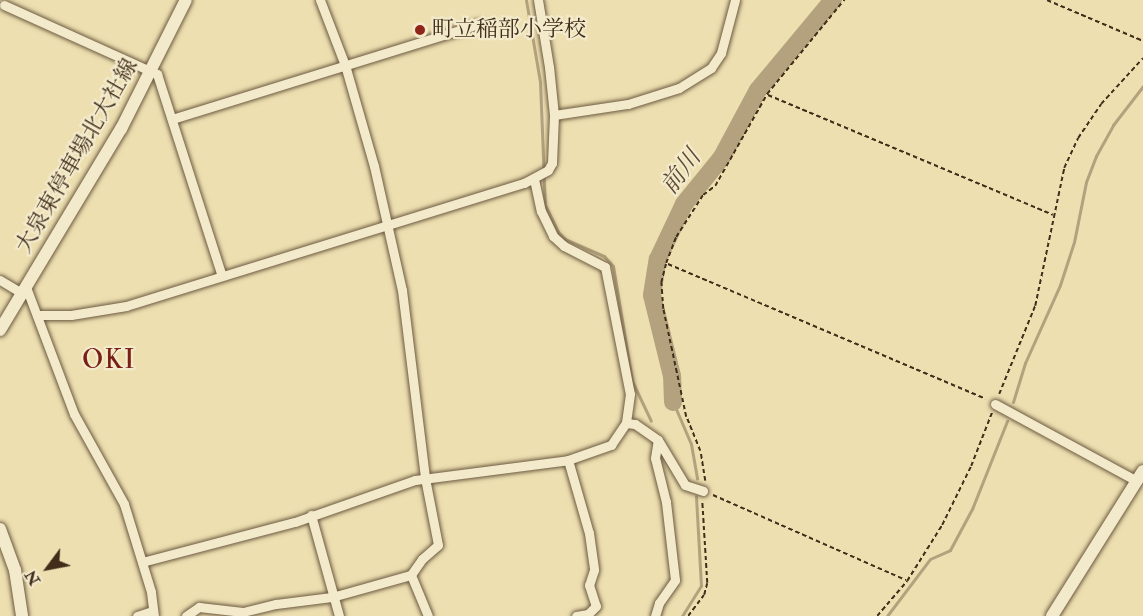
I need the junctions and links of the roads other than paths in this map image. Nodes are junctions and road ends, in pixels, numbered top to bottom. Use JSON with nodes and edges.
{"nodes":[{"id":1,"x":186,"y":0,"type":"edge"},
{"id":2,"x":320,"y":0,"type":"edge"},
{"id":3,"x":538,"y":0,"type":"edge"},
{"id":4,"x":735,"y":0,"type":"edge"},
{"id":5,"x":6,"y":2,"type":"edge"},
{"id":6,"x":0,"y":15,"type":"edge"},
{"id":7,"x":479,"y":24,"type":"dead end"},
{"id":8,"x":345,"y":65,"type":"junction"},
{"id":9,"x":151,"y":71,"type":"junction"},
{"id":10,"x":554,"y":116,"type":"junction"},
{"id":11,"x":172,"y":118,"type":"junction"},
{"id":12,"x":536,"y":177,"type":"junction"},
{"id":13,"x":389,"y":225,"type":"junction"},
{"id":14,"x":222,"y":276,"type":"junction"},
{"id":15,"x":0,"y":280,"type":"edge"},
{"id":16,"x":24,"y":290,"type":"junction"},
{"id":17,"x":38,"y":315,"type":"junction"},
{"id":18,"x":1,"y":326,"type":"edge"},
{"id":19,"x":995,"y":404,"type":"road end"},
{"id":20,"x":626,"y":423,"type":"junction"},
{"id":21,"x":658,"y":440,"type":"junction"},
{"id":22,"x":568,"y":460,"type":"junction"},
{"id":23,"x":1140,"y":476,"type":"edge"},
{"id":24,"x":425,"y":478,"type":"junction"},
{"id":25,"x":704,"y":491,"type":"road end"},
{"id":26,"x":311,"y":515,"type":"junction"},
{"id":27,"x":0,"y":529,"type":"edge"},
{"id":28,"x":142,"y":562,"type":"junction"},
{"id":29,"x":411,"y":575,"type":"junction"},
{"id":30,"x":332,"y":597,"type":"junction"},
{"id":31,"x":153,"y":614,"type":"edge"},
{"id":32,"x":238,"y":614,"type":"edge"},
{"id":33,"x":22,"y":616,"type":"edge"},
{"id":34,"x":137,"y":616,"type":"edge"},
{"id":35,"x":186,"y":616,"type":"edge"},
{"id":36,"x":339,"y":616,"type":"edge"},
{"id":37,"x":428,"y":616,"type":"edge"},
{"id":38,"x":576,"y":616,"type":"edge"},
{"id":39,"x":655,"y":616,"type":"edge"},
{"id":40,"x":1052,"y":616,"type":"edge"}],
"edges":[{"from":1,"to":9,"type":"main road","name":"大泉東停車場北大社線"},
{"from":2,"to":8,"type":"street"},
{"from":3,"to":10,"type":"street"},
{"from":4,"to":10,"type":"street"},
{"from":5,"to":6,"type":"street"},
{"from":5,"to":9,"type":"street"},
{"from":7,"to":8,"type":"street"},
{"from":8,"to":11,"type":"street"},
{"from":8,"to":13,"type":"street"},
{"from":9,"to":11,"type":"street"},
{"from":9,"to":16,"type":"main road","name":"大泉東停車場北大社線"},
{"from":10,"to":12,"type":"street"},
{"from":11,"to":14,"type":"street"},
{"from":12,"to":13,"type":"street"},
{"from":12,"to":20,"type":"street"},
{"from":13,"to":14,"type":"street"},
{"from":13,"to":24,"type":"street"},
{"from":14,"to":17,"type":"street"},
{"from":15,"to":16,"type":"street"},
{"from":16,"to":17,"type":"street"},
{"from":16,"to":18,"type":"main road","name":"大泉東停車場北大社線"},
{"from":17,"to":28,"type":"street"},
{"from":19,"to":23,"type":"street"},
{"from":20,"to":21,"type":"street"},
{"from":20,"to":22,"type":"street"},
{"from":21,"to":25,"type":"street"},
{"from":21,"to":39,"type":"street"},
{"from":22,"to":24,"type":"street"},
{"from":22,"to":38,"type":"street"},
{"from":23,"to":40,"type":"main road"},
{"from":24,"to":26,"type":"street"},
{"from":24,"to":29,"type":"street"},
{"from":26,"to":28,"type":"street"},
{"from":26,"to":30,"type":"street"},
{"from":27,"to":33,"type":"main road"},
{"from":28,"to":31,"type":"street"},
{"from":29,"to":30,"type":"street"},
{"from":29,"to":37,"type":"street"},
{"from":30,"to":32,"type":"street"},
{"from":30,"to":36,"type":"street"},
{"from":31,"to":34,"type":"street"},
{"from":32,"to":35,"type":"street"}]}
